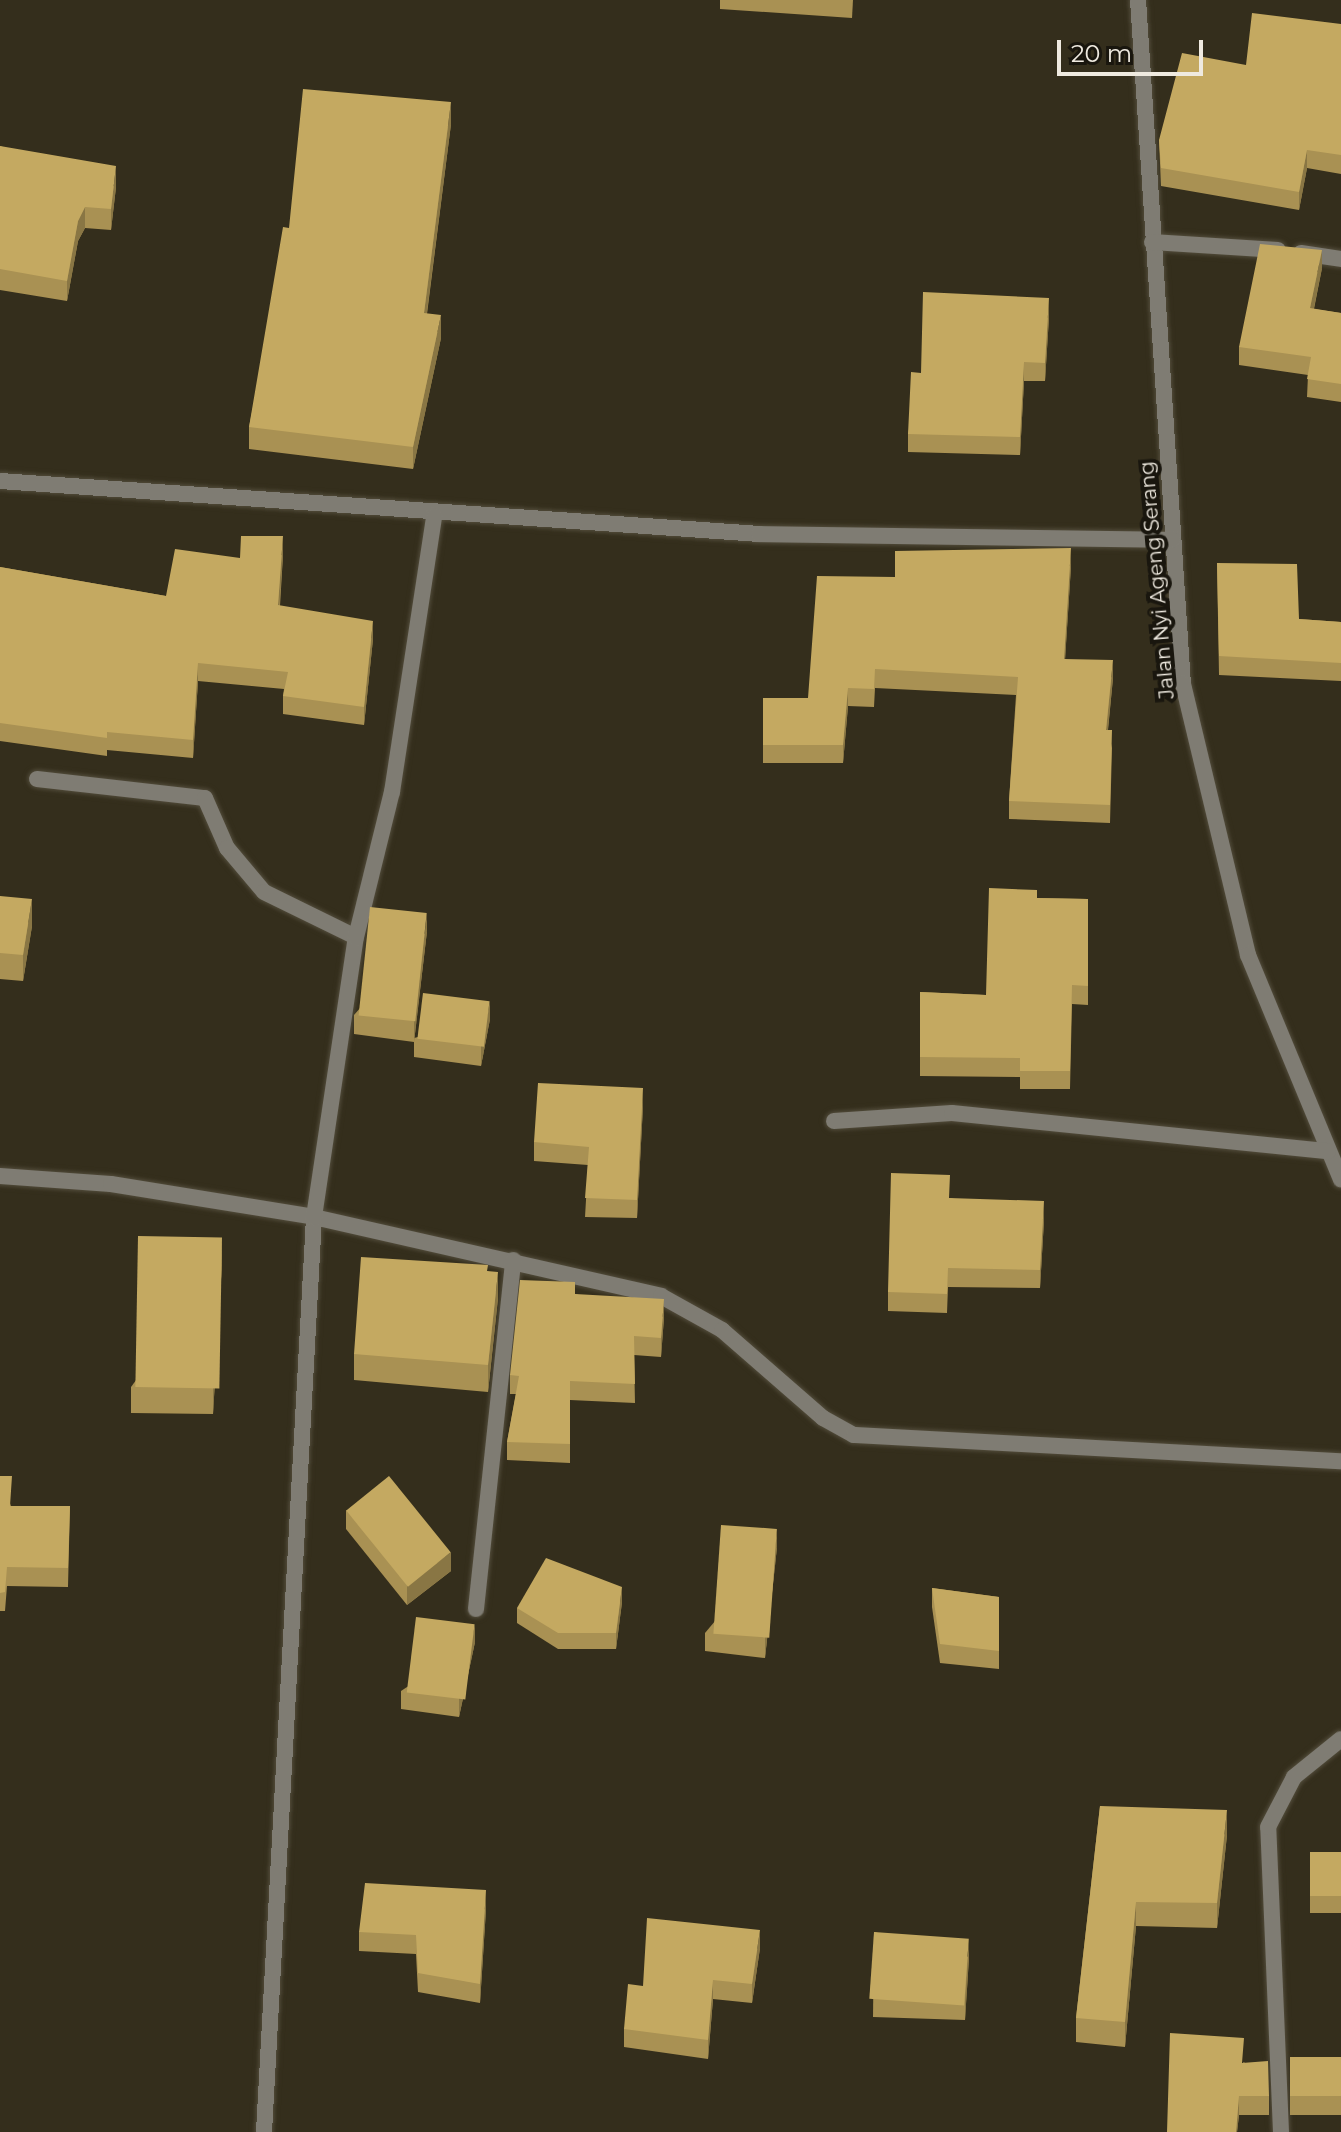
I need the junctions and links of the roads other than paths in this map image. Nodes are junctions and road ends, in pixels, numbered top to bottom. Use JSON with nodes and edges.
{"nodes":[{"id":1,"x":1138,"y":0,"type":"edge"},
{"id":2,"x":1152,"y":242,"type":"junction"},
{"id":3,"x":1341,"y":259,"type":"edge"},
{"id":4,"x":0,"y":481,"type":"edge"},
{"id":5,"x":434,"y":516,"type":"junction"},
{"id":6,"x":1173,"y":540,"type":"junction"},
{"id":7,"x":37,"y":779,"type":"dead end"},
{"id":8,"x":356,"y":937,"type":"junction"},
{"id":9,"x":834,"y":1121,"type":"dead end"},
{"id":10,"x":1328,"y":1151,"type":"junction"},
{"id":11,"x":0,"y":1176,"type":"edge"},
{"id":12,"x":1341,"y":1179,"type":"edge"},
{"id":13,"x":314,"y":1217,"type":"junction"},
{"id":14,"x":513,"y":1260,"type":"junction"},
{"id":15,"x":1341,"y":1461,"type":"edge"},
{"id":16,"x":476,"y":1609,"type":"dead end"},
{"id":17,"x":1341,"y":1739,"type":"edge"},
{"id":18,"x":264,"y":2132,"type":"edge"},
{"id":19,"x":1281,"y":2132,"type":"edge"}],
"edges":[{"from":1,"to":2,"type":"street","name":"Jalan Nyi Ageng Serang"},
{"from":2,"to":3,"type":"street"},
{"from":2,"to":6,"type":"street","name":"Jalan Nyi Ageng Serang"},
{"from":4,"to":5,"type":"street"},
{"from":5,"to":6,"type":"street"},
{"from":5,"to":8,"type":"street"},
{"from":6,"to":10,"type":"street","name":"Jalan Nyi Ageng Serang"},
{"from":7,"to":8,"type":"street"},
{"from":8,"to":13,"type":"street"},
{"from":9,"to":10,"type":"street"},
{"from":10,"to":12,"type":"street","name":"Jalan Nyi Ageng Serang"},
{"from":11,"to":13,"type":"street"},
{"from":13,"to":14,"type":"street"},
{"from":13,"to":18,"type":"street"},
{"from":14,"to":15,"type":"street"},
{"from":14,"to":16,"type":"street"},
{"from":17,"to":19,"type":"street"}]}
